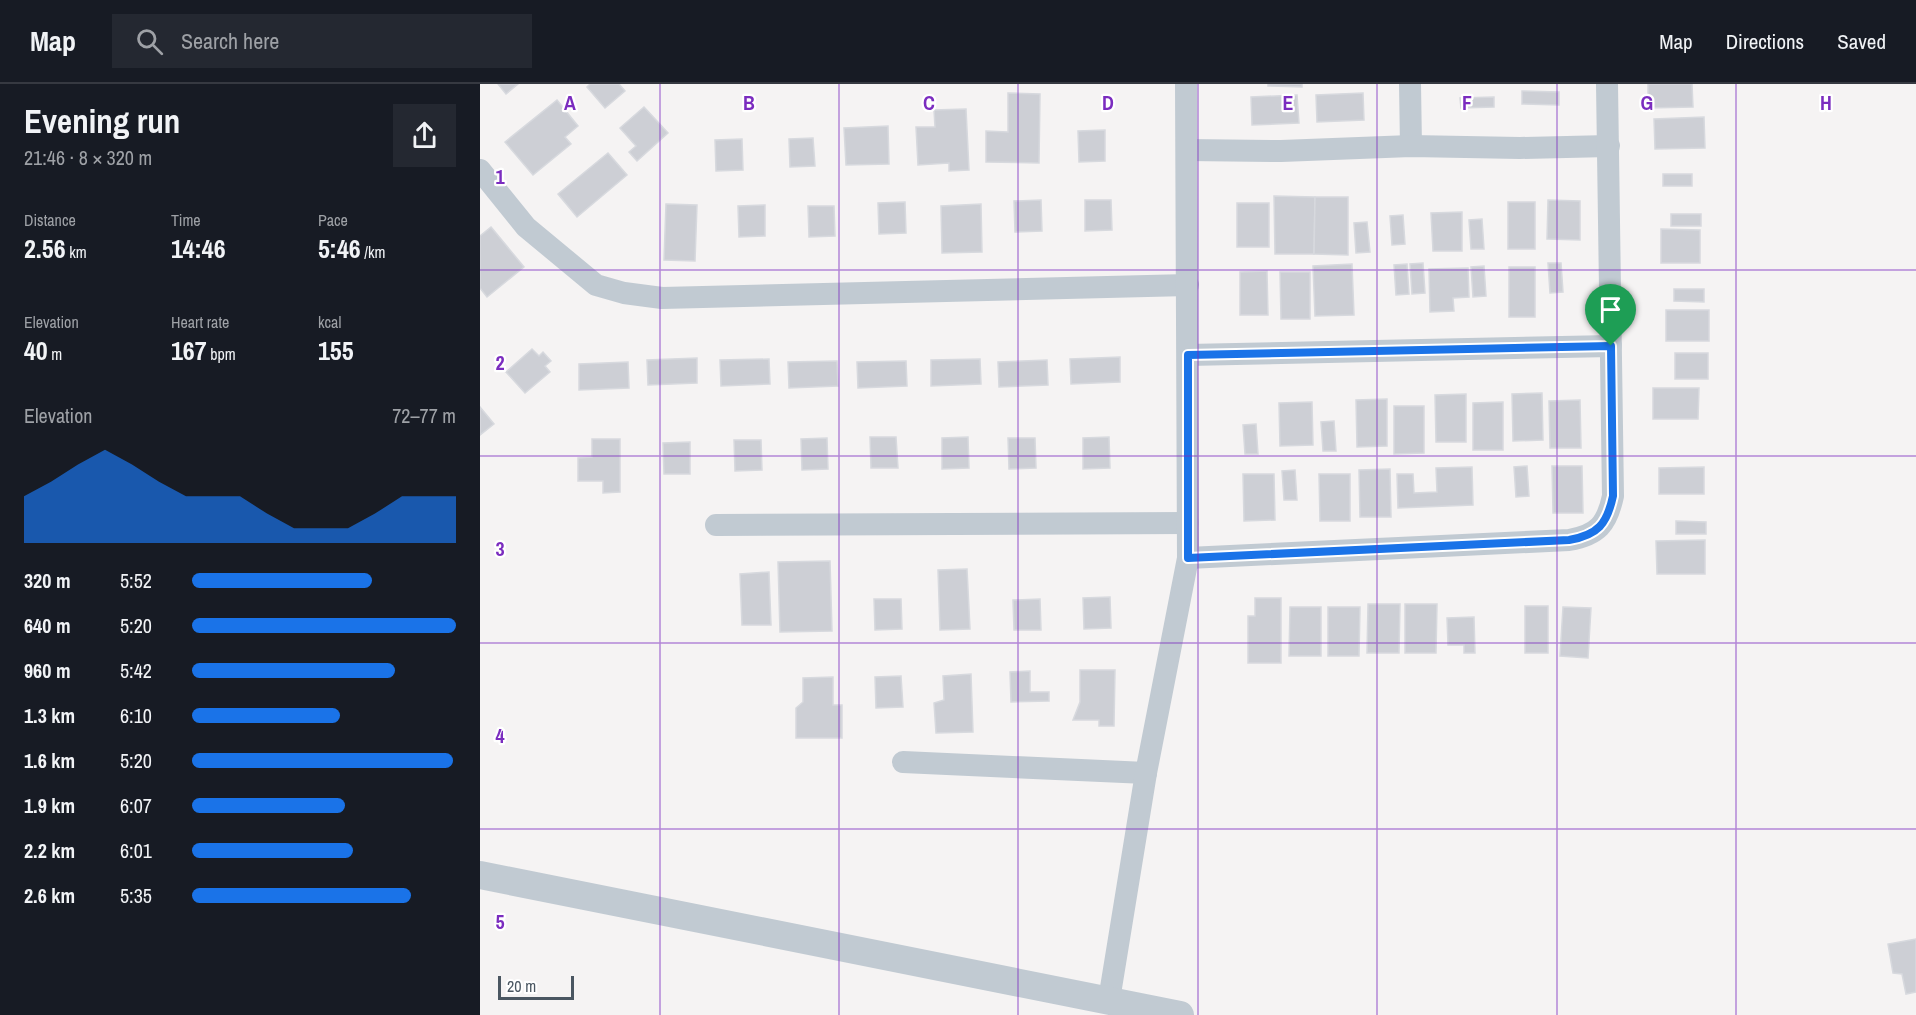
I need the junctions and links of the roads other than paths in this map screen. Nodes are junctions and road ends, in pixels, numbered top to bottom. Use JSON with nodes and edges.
{"nodes":[{"id":1,"x":1185,"y":84,"type":"edge"},
{"id":2,"x":1410,"y":84,"type":"edge"},
{"id":3,"x":1607,"y":84,"type":"edge"},
{"id":4,"x":1412,"y":146,"type":"junction"},
{"id":5,"x":1609,"y":146,"type":"junction"},
{"id":6,"x":1187,"y":150,"type":"junction"},
{"id":7,"x":480,"y":170,"type":"edge"},
{"id":8,"x":1188,"y":285,"type":"junction"},
{"id":9,"x":1611,"y":346,"type":"junction"},
{"id":10,"x":1188,"y":355,"type":"junction"},
{"id":11,"x":1188,"y":523,"type":"junction"},
{"id":12,"x":716,"y":525,"type":"dead end"},
{"id":13,"x":1188,"y":558,"type":"junction"},
{"id":14,"x":903,"y":762,"type":"dead end"},
{"id":15,"x":1146,"y":773,"type":"junction"},
{"id":16,"x":480,"y":875,"type":"edge"},
{"id":17,"x":1109,"y":1000,"type":"junction"},
{"id":18,"x":1180,"y":1015,"type":"edge"}],
"edges":[{"from":1,"to":6,"type":"street"},
{"from":2,"to":4,"type":"street"},
{"from":3,"to":5,"type":"street"},
{"from":4,"to":5,"type":"street"},
{"from":4,"to":6,"type":"street"},
{"from":5,"to":9,"type":"street"},
{"from":6,"to":8,"type":"street"},
{"from":7,"to":8,"type":"street"},
{"from":8,"to":10,"type":"street"},
{"from":9,"to":10,"type":"street"},
{"from":9,"to":13,"type":"street"},
{"from":10,"to":11,"type":"street"},
{"from":11,"to":12,"type":"street"},
{"from":11,"to":13,"type":"street"},
{"from":13,"to":15,"type":"street"},
{"from":14,"to":15,"type":"street"},
{"from":15,"to":17,"type":"street"},
{"from":16,"to":17,"type":"street"},
{"from":17,"to":18,"type":"street"}]}
